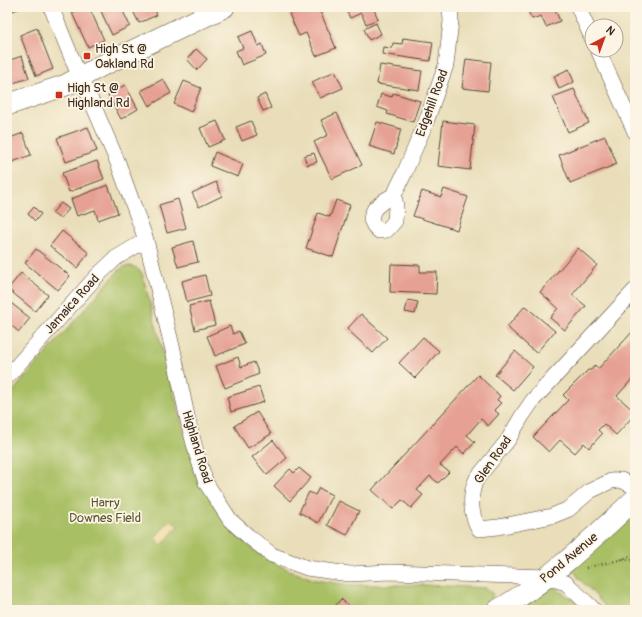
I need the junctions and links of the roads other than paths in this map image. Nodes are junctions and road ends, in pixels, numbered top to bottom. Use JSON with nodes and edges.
{"nodes":[{"id":1,"x":51,"y":7,"type":"edge"},
{"id":2,"x":450,"y":7,"type":"edge"},
{"id":3,"x":578,"y":7,"type":"edge"},
{"id":4,"x":222,"y":8,"type":"edge"},
{"id":5,"x":584,"y":20,"type":"edge"},
{"id":6,"x":602,"y":58,"type":"edge"},
{"id":7,"x":80,"y":78,"type":"junction"},
{"id":8,"x":7,"y":105,"type":"edge"},
{"id":9,"x":632,"y":114,"type":"edge"},
{"id":10,"x":635,"y":132,"type":"edge"},
{"id":11,"x":394,"y":195,"type":"dead end"},
{"id":12,"x":146,"y":240,"type":"junction"},
{"id":13,"x":635,"y":290,"type":"edge"},
{"id":14,"x":7,"y":377,"type":"edge"},
{"id":15,"x":635,"y":487,"type":"edge"},
{"id":16,"x":635,"y":499,"type":"edge"},
{"id":17,"x":547,"y":577,"type":"junction"},
{"id":18,"x":498,"y":610,"type":"edge"},
{"id":19,"x":594,"y":610,"type":"edge"}],
"edges":[{"from":1,"to":7,"type":"street","name":"Highland Road"},
{"from":2,"to":11,"type":"street","name":"Edgehill Road"},
{"from":3,"to":5,"type":"street"},
{"from":4,"to":7,"type":"street"},
{"from":6,"to":9,"type":"street"},
{"from":7,"to":8,"type":"street"},
{"from":7,"to":12,"type":"street","name":"Highland Road"},
{"from":9,"to":10,"type":"street"},
{"from":12,"to":14,"type":"street","name":"Jamaica Road"},
{"from":12,"to":17,"type":"street","name":"Highland Road"},
{"from":13,"to":15,"type":"street","name":"Glen Road"},
{"from":16,"to":17,"type":"street","name":"Pond Avenue"},
{"from":17,"to":18,"type":"street","name":"Pond Avenue"},
{"from":17,"to":19,"type":"street","name":"Highland Road"}]}
